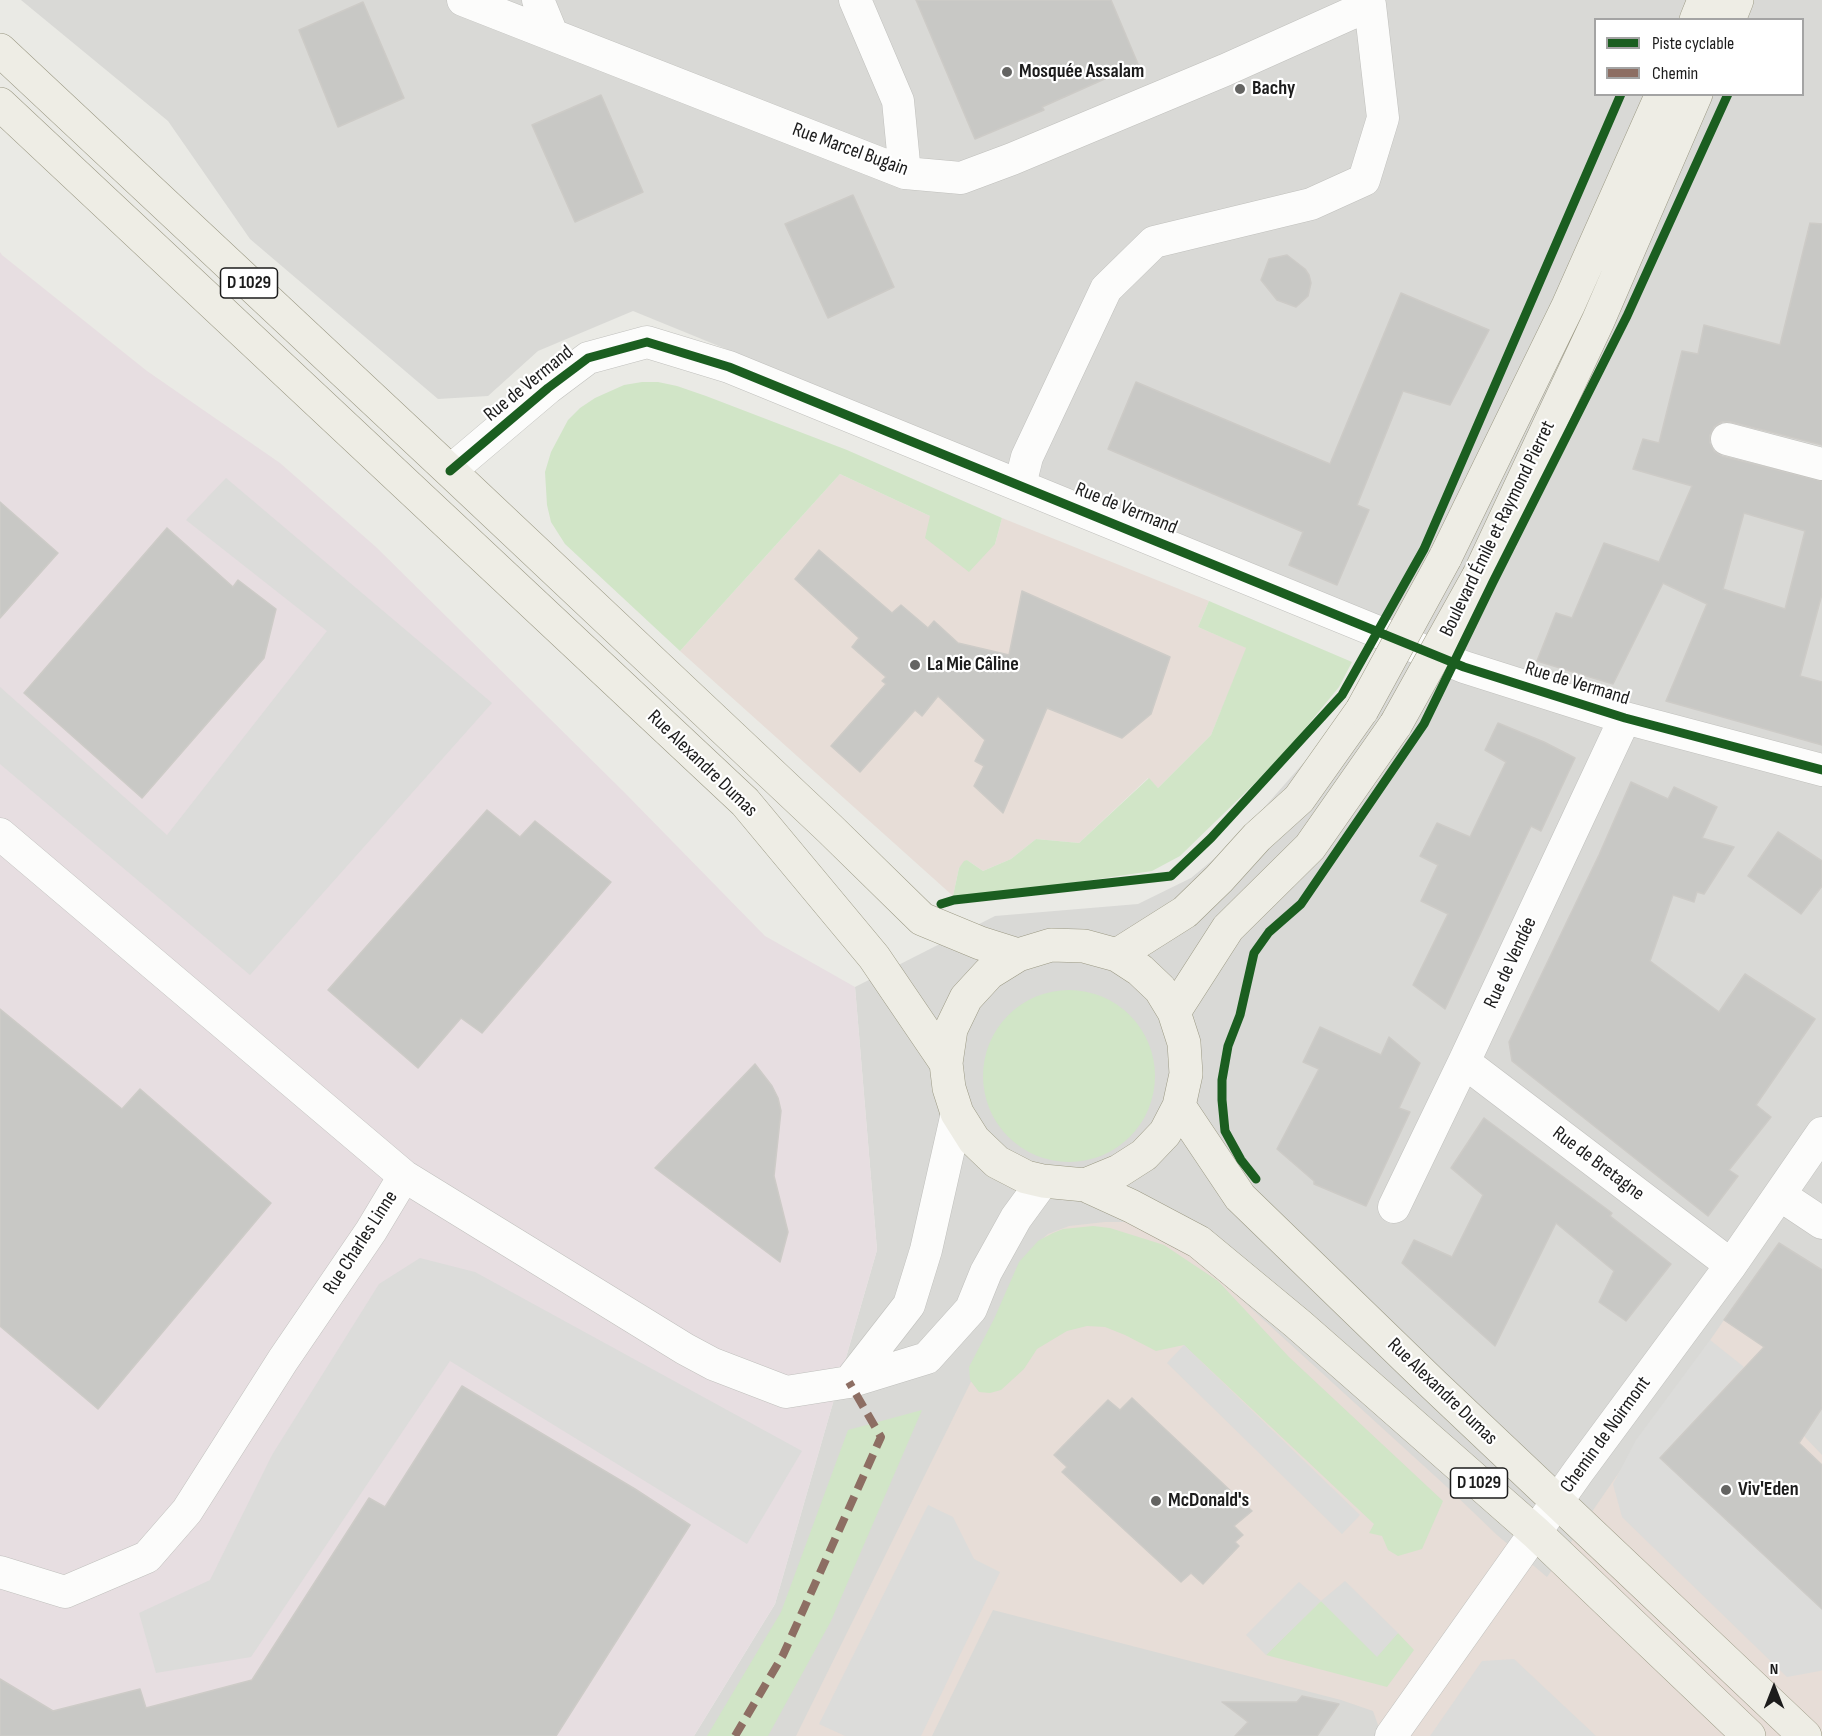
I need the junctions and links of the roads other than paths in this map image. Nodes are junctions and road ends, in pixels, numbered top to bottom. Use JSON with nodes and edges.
{"nodes":[{"id":1,"x":463,"y":0,"type":"edge"},
{"id":2,"x":538,"y":0,"type":"edge"},
{"id":3,"x":855,"y":0,"type":"edge"},
{"id":4,"x":1704,"y":0,"type":"edge"},
{"id":5,"x":1737,"y":0,"type":"edge"},
{"id":6,"x":1369,"y":2,"type":"edge"},
{"id":7,"x":1697,"y":18,"type":"edge"},
{"id":8,"x":1730,"y":18,"type":"edge"},
{"id":9,"x":552,"y":34,"type":"junction"},
{"id":10,"x":0,"y":50,"type":"edge"},
{"id":11,"x":1661,"y":96,"type":"edge"},
{"id":12,"x":1695,"y":96,"type":"edge"},
{"id":13,"x":0,"y":104,"type":"edge"},
{"id":14,"x":56,"y":156,"type":"junction"},
{"id":15,"x":905,"y":173,"type":"junction"},
{"id":16,"x":1727,"y":439,"type":"dead end"},
{"id":17,"x":1822,"y":464,"type":"edge"},
{"id":18,"x":450,"y":471,"type":"junction"},
{"id":19,"x":1020,"y":485,"type":"junction"},
{"id":20,"x":1625,"y":718,"type":"junction"},
{"id":21,"x":1822,"y":770,"type":"edge"},
{"id":22,"x":0,"y":834,"type":"edge"},
{"id":23,"x":1018,"y":955,"type":"junction"},
{"id":24,"x":1117,"y":955,"type":"junction"},
{"id":25,"x":1174,"y":1012,"type":"junction"},
{"id":26,"x":1464,"y":1062,"type":"junction"},
{"id":27,"x":946,"y":1063,"type":"junction"},
{"id":28,"x":1179,"y":1106,"type":"junction"},
{"id":29,"x":957,"y":1113,"type":"junction"},
{"id":30,"x":1822,"y":1133,"type":"edge"},
{"id":31,"x":405,"y":1176,"type":"junction"},
{"id":32,"x":1043,"y":1181,"type":"junction"},
{"id":33,"x":1085,"y":1185,"type":"junction"},
{"id":34,"x":1780,"y":1195,"type":"junction"},
{"id":35,"x":1394,"y":1207,"type":"dead end"},
{"id":36,"x":1822,"y":1223,"type":"edge"},
{"id":37,"x":1731,"y":1265,"type":"junction"},
{"id":38,"x":849,"y":1382,"type":"junction"},
{"id":39,"x":1557,"y":1502,"type":"junction"},
{"id":40,"x":1536,"y":1533,"type":"junction"},
{"id":41,"x":0,"y":1572,"type":"edge"},
{"id":42,"x":1391,"y":1736,"type":"edge"},
{"id":43,"x":1749,"y":1736,"type":"edge"},
{"id":44,"x":1805,"y":1736,"type":"edge"}],
"edges":[{"from":1,"to":9,"type":"street","name":"Rue Marcel Bugain"},
{"from":2,"to":9,"type":"street"},
{"from":3,"to":15,"type":"street"},
{"from":4,"to":7,"type":"main road"},
{"from":5,"to":8,"type":"main road"},
{"from":6,"to":15,"type":"street","name":"Rue Marcel Bugain"},
{"from":6,"to":19,"type":"street"},
{"from":9,"to":15,"type":"street","name":"Rue Marcel Bugain"},
{"from":10,"to":18,"type":"main road","number":"D 1029"},
{"from":11,"to":24,"type":"main road","name":"Boulevard Émile et Raymond Pierret","bridge":true},
{"from":12,"to":25,"type":"main road","name":"Boulevard Émile et Raymond Pierret","bridge":true},
{"from":13,"to":14,"type":"main road","number":"D 1029"},
{"from":14,"to":18,"type":"main road","number":"D 1029"},
{"from":14,"to":27,"type":"main road","name":"Rue Alexandre Dumas","number":"D 1029"},
{"from":16,"to":17,"type":"street"},
{"from":18,"to":19,"type":"street","name":"Rue de Vermand"},
{"from":18,"to":23,"type":"main road","name":"Rue Alexandre Dumas"},
{"from":19,"to":20,"type":"street","name":"Rue de Vermand"},
{"from":20,"to":21,"type":"street","name":"Rue de Vermand"},
{"from":20,"to":26,"type":"street","name":"Rue de Vendée"},
{"from":22,"to":31,"type":"street","name":"Rue Charles Linne"},
{"from":23,"to":24,"type":"main road"},
{"from":23,"to":27,"type":"main road"},
{"from":24,"to":25,"type":"main road"},
{"from":25,"to":28,"type":"main road"},
{"from":26,"to":35,"type":"street","name":"Rue de Vendée"},
{"from":26,"to":37,"type":"street","name":"Rue de Bretagne"},
{"from":27,"to":29,"type":"main road"},
{"from":28,"to":33,"type":"main road"},
{"from":28,"to":39,"type":"main road","name":"Rue Alexandre Dumas"},
{"from":29,"to":32,"type":"main road"},
{"from":29,"to":38,"type":"street"},
{"from":30,"to":34,"type":"street","name":"Chemin de Noirmont"},
{"from":31,"to":38,"type":"street"},
{"from":31,"to":41,"type":"street","name":"Rue Charles Linne"},
{"from":32,"to":33,"type":"main road"},
{"from":32,"to":38,"type":"street"},
{"from":33,"to":40,"type":"main road","number":"D 1029"},
{"from":34,"to":36,"type":"street"},
{"from":34,"to":37,"type":"street","name":"Chemin de Noirmont"},
{"from":37,"to":39,"type":"street","name":"Chemin de Noirmont"},
{"from":39,"to":40,"type":"street","name":"Chemin de Noirmont"},
{"from":39,"to":44,"type":"main road","name":"Rue Alexandre Dumas"},
{"from":40,"to":42,"type":"street","name":"Chemin de Noirmont"},
{"from":40,"to":43,"type":"main road","number":"D 1029"}]}
